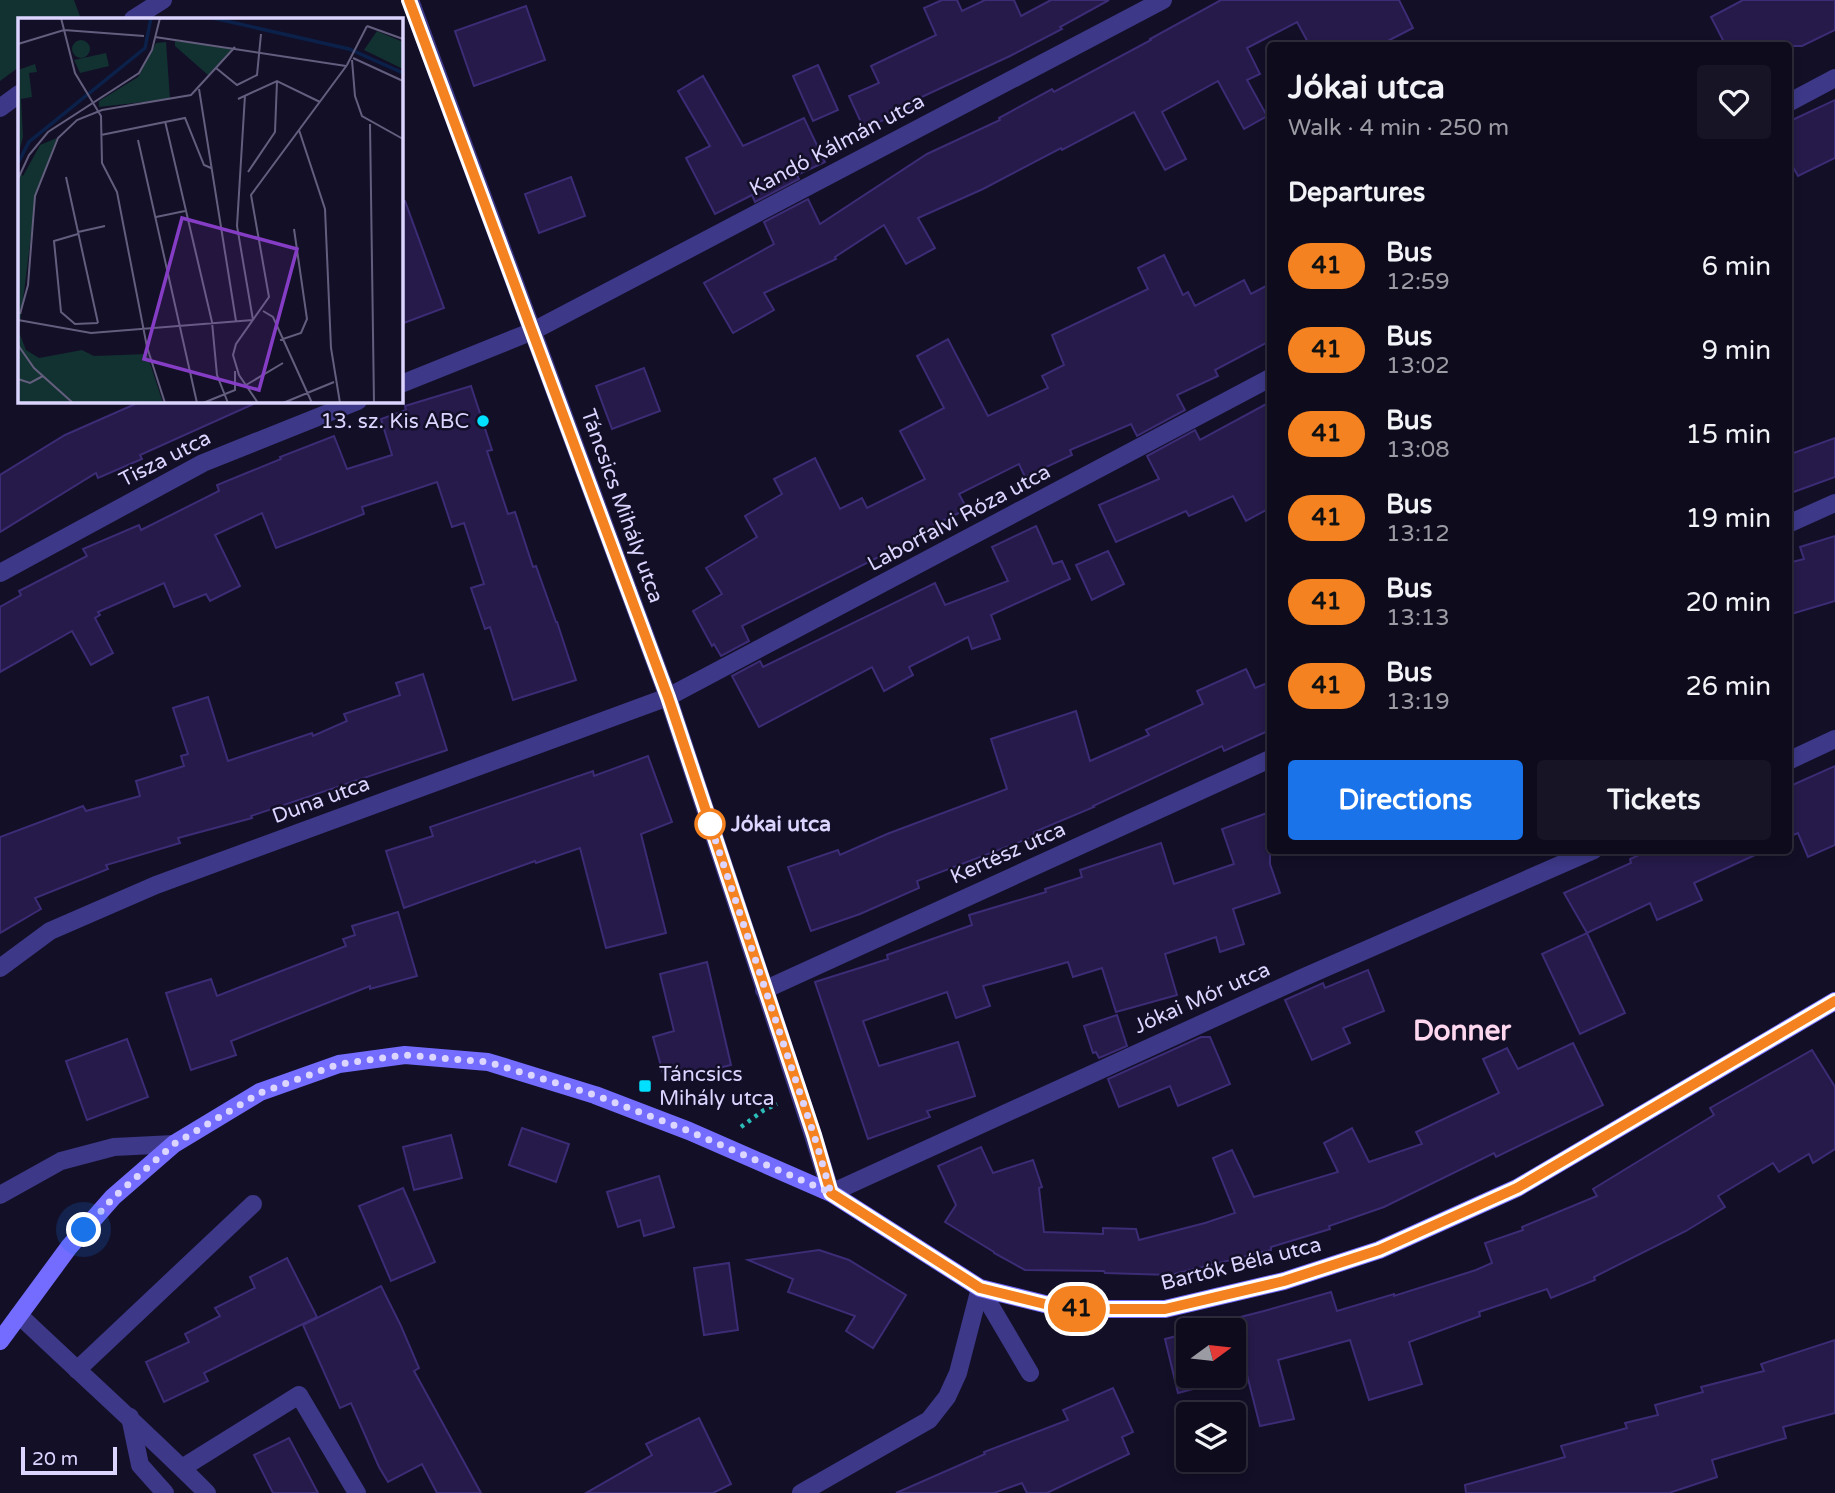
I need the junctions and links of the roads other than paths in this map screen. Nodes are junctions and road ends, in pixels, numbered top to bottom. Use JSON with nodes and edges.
{"nodes":[{"id":1,"x":163,"y":0,"type":"edge"},
{"id":2,"x":410,"y":0,"type":"edge"},
{"id":3,"x":1163,"y":0,"type":"edge"},
{"id":4,"x":135,"y":18,"type":"edge"},
{"id":5,"x":1835,"y":78,"type":"edge"},
{"id":6,"x":18,"y":95,"type":"edge"},
{"id":7,"x":1792,"y":101,"type":"edge"},
{"id":8,"x":0,"y":108,"type":"edge"},
{"id":9,"x":533,"y":331,"type":"junction"},
{"id":10,"x":1267,"y":380,"type":"edge"},
{"id":11,"x":402,"y":384,"type":"edge"},
{"id":12,"x":356,"y":402,"type":"edge"},
{"id":13,"x":1835,"y":503,"type":"edge"},
{"id":14,"x":1792,"y":522,"type":"edge"},
{"id":15,"x":0,"y":573,"type":"edge"},
{"id":16,"x":668,"y":697,"type":"junction"},
{"id":17,"x":1835,"y":739,"type":"edge"},
{"id":18,"x":1792,"y":759,"type":"edge"},
{"id":19,"x":1267,"y":760,"type":"edge"},
{"id":20,"x":1585,"y":854,"type":"edge"},
{"id":21,"x":0,"y":968,"type":"edge"},
{"id":22,"x":764,"y":990,"type":"junction"},
{"id":23,"x":1835,"y":1001,"type":"edge"},
{"id":24,"x":174,"y":1144,"type":"junction"},
{"id":25,"x":831,"y":1193,"type":"junction"},
{"id":26,"x":0,"y":1195,"type":"edge"},
{"id":27,"x":253,"y":1204,"type":"dead end"},
{"id":28,"x":980,"y":1288,"type":"junction"},
{"id":29,"x":19,"y":1315,"type":"junction"},
{"id":30,"x":0,"y":1341,"type":"edge"},
{"id":31,"x":77,"y":1370,"type":"junction"},
{"id":32,"x":1030,"y":1373,"type":"dead end"},
{"id":33,"x":130,"y":1417,"type":"junction"},
{"id":34,"x":182,"y":1468,"type":"junction"},
{"id":35,"x":165,"y":1493,"type":"edge"},
{"id":36,"x":207,"y":1493,"type":"edge"},
{"id":37,"x":358,"y":1493,"type":"edge"},
{"id":38,"x":801,"y":1493,"type":"edge"}],
"edges":[{"from":1,"to":4,"type":"street"},
{"from":2,"to":9,"type":"street","name":"Táncsics Mihály utca"},
{"from":3,"to":9,"type":"street","name":"Kandó Kálmán utca"},
{"from":5,"to":7,"type":"street"},
{"from":6,"to":8,"type":"street"},
{"from":9,"to":11,"type":"street"},
{"from":9,"to":16,"type":"street","name":"Táncsics Mihály utca"},
{"from":10,"to":16,"type":"street","name":"Laborfalvi Róza utca"},
{"from":12,"to":15,"type":"street","name":"Tisza utca"},
{"from":13,"to":14,"type":"street"},
{"from":16,"to":21,"type":"street","name":"Duna utca"},
{"from":16,"to":22,"type":"street","name":"Táncsics Mihály utca"},
{"from":17,"to":18,"type":"street"},
{"from":19,"to":22,"type":"street","name":"Kertész utca"},
{"from":20,"to":25,"type":"street","name":"Jókai Mór utca"},
{"from":22,"to":25,"type":"street","name":"Táncsics Mihály utca"},
{"from":23,"to":28,"type":"street","name":"Bartók Béla utca"},
{"from":24,"to":25,"type":"street","name":"Bartók Béla utca"},
{"from":24,"to":26,"type":"street"},
{"from":24,"to":29,"type":"street","name":"Bartók Béla utca"},
{"from":25,"to":28,"type":"street","name":"Bartók Béla utca"},
{"from":27,"to":31,"type":"street"},
{"from":28,"to":32,"type":"street"},
{"from":28,"to":38,"type":"street"},
{"from":29,"to":30,"type":"street","name":"Bartók Béla utca"},
{"from":29,"to":31,"type":"street"},
{"from":31,"to":33,"type":"street"},
{"from":33,"to":34,"type":"street"},
{"from":33,"to":35,"type":"street"},
{"from":34,"to":36,"type":"street"},
{"from":34,"to":37,"type":"street"}]}
